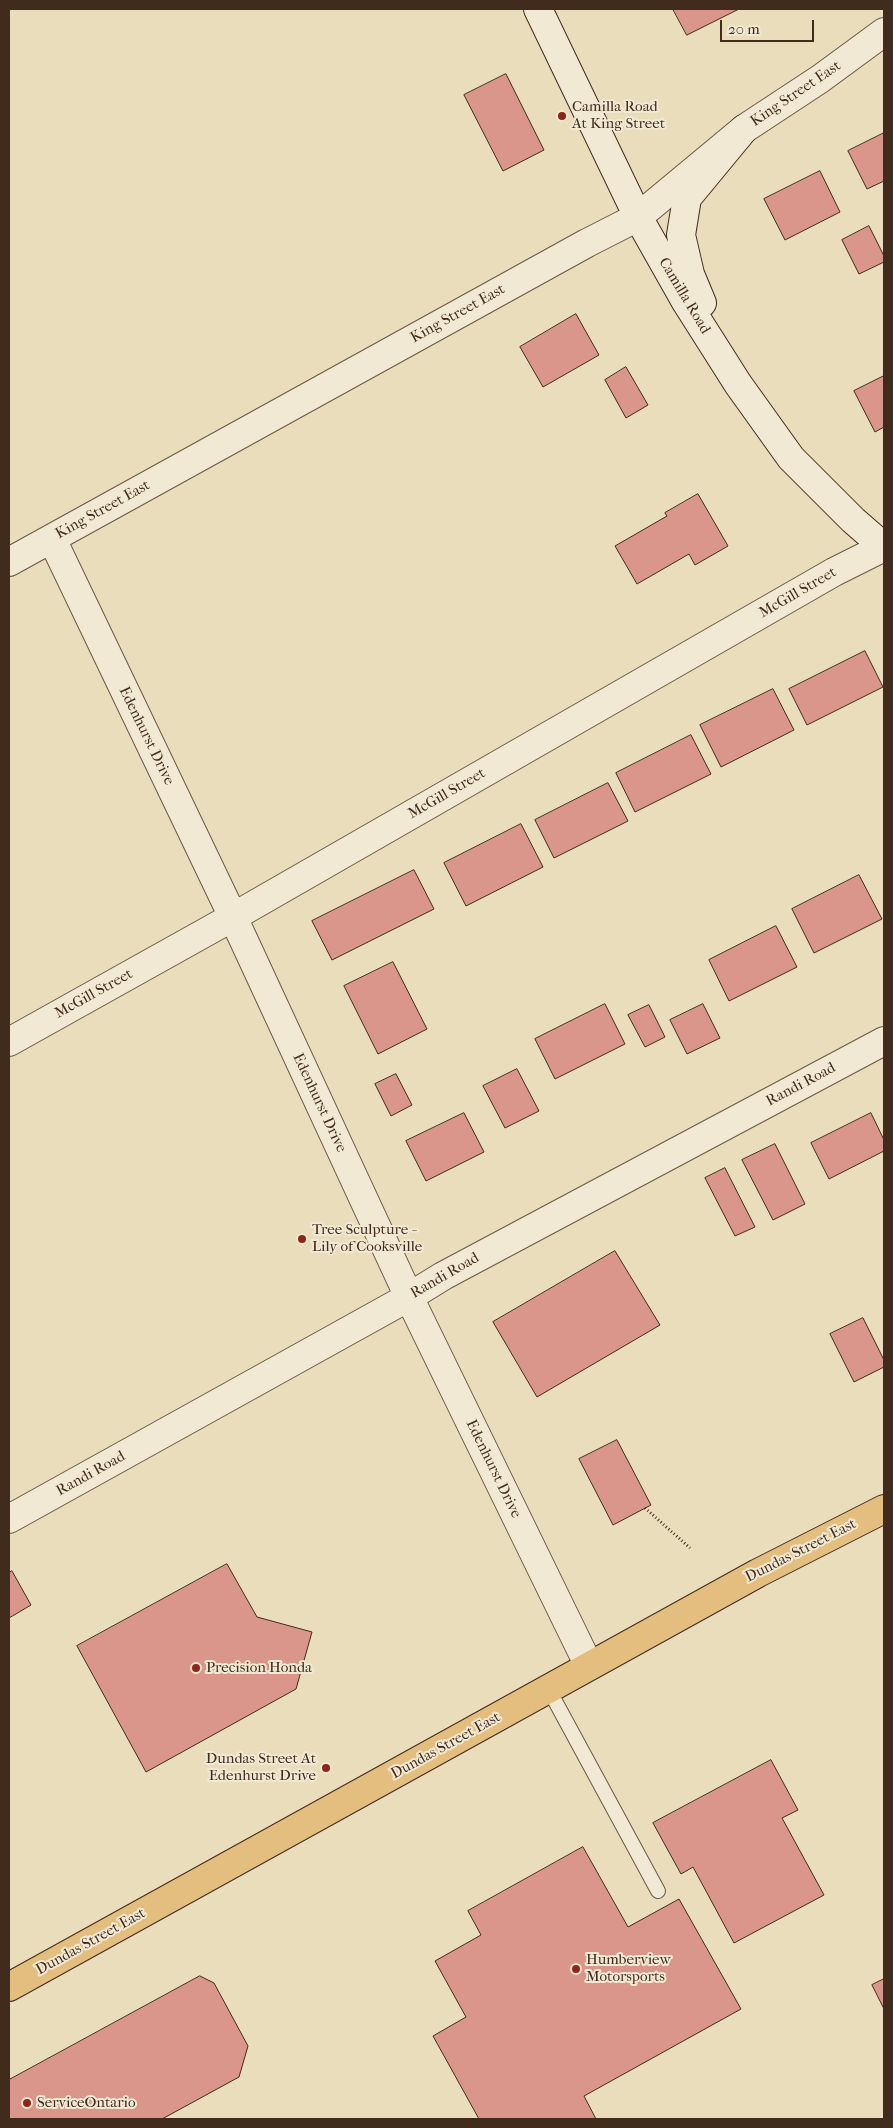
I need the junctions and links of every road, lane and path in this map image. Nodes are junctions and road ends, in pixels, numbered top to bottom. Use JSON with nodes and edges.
{"nodes":[{"id":1,"x":538,"y":9,"type":"edge"},
{"id":2,"x":884,"y":32,"type":"edge"},
{"id":3,"x":744,"y":129,"type":"junction"},
{"id":4,"x":638,"y":217,"type":"junction"},
{"id":5,"x":738,"y":384,"type":"junction"},
{"id":6,"x":52,"y":539,"type":"junction"},
{"id":7,"x":884,"y":547,"type":"edge"},
{"id":8,"x":9,"y":562,"type":"edge"},
{"id":9,"x":233,"y":917,"type":"junction"},
{"id":10,"x":884,"y":1041,"type":"edge"},
{"id":11,"x":9,"y":1042,"type":"edge"},
{"id":12,"x":409,"y":1297,"type":"junction"},
{"id":13,"x":645,"y":1508,"type":"dead end"},
{"id":14,"x":884,"y":1509,"type":"edge"},
{"id":15,"x":9,"y":1519,"type":"edge"},
{"id":16,"x":690,"y":1548,"type":"dead end"},
{"id":17,"x":589,"y":1666,"type":"junction"},
{"id":18,"x":548,"y":1688,"type":"junction"},
{"id":19,"x":658,"y":1891,"type":"dead end"},
{"id":20,"x":9,"y":1987,"type":"edge"}],
"edges":[{"from":1,"to":4,"type":"street","name":"Camilla Road"},
{"from":2,"to":3,"type":"street","name":"King Street East"},
{"from":3,"to":4,"type":"street","name":"King Street East"},
{"from":3,"to":5,"type":"street"},
{"from":4,"to":5,"type":"street","name":"Camilla Road"},
{"from":4,"to":6,"type":"street","name":"King Street East"},
{"from":5,"to":7,"type":"street","name":"Camilla Road"},
{"from":6,"to":8,"type":"street","name":"King Street East"},
{"from":6,"to":9,"type":"street","name":"Edenhurst Drive"},
{"from":7,"to":9,"type":"street","name":"McGill Street"},
{"from":9,"to":11,"type":"street","name":"McGill Street"},
{"from":9,"to":12,"type":"street","name":"Edenhurst Drive"},
{"from":10,"to":12,"type":"street","name":"Randi Road"},
{"from":12,"to":15,"type":"street","name":"Randi Road"},
{"from":12,"to":17,"type":"street","name":"Edenhurst Drive"},
{"from":13,"to":16,"type":"path"},
{"from":14,"to":17,"type":"main road","name":"Dundas Street East"},
{"from":17,"to":18,"type":"main road","name":"Dundas Street East"},
{"from":18,"to":19,"type":"lane"},
{"from":18,"to":20,"type":"main road","name":"Dundas Street East"}]}
